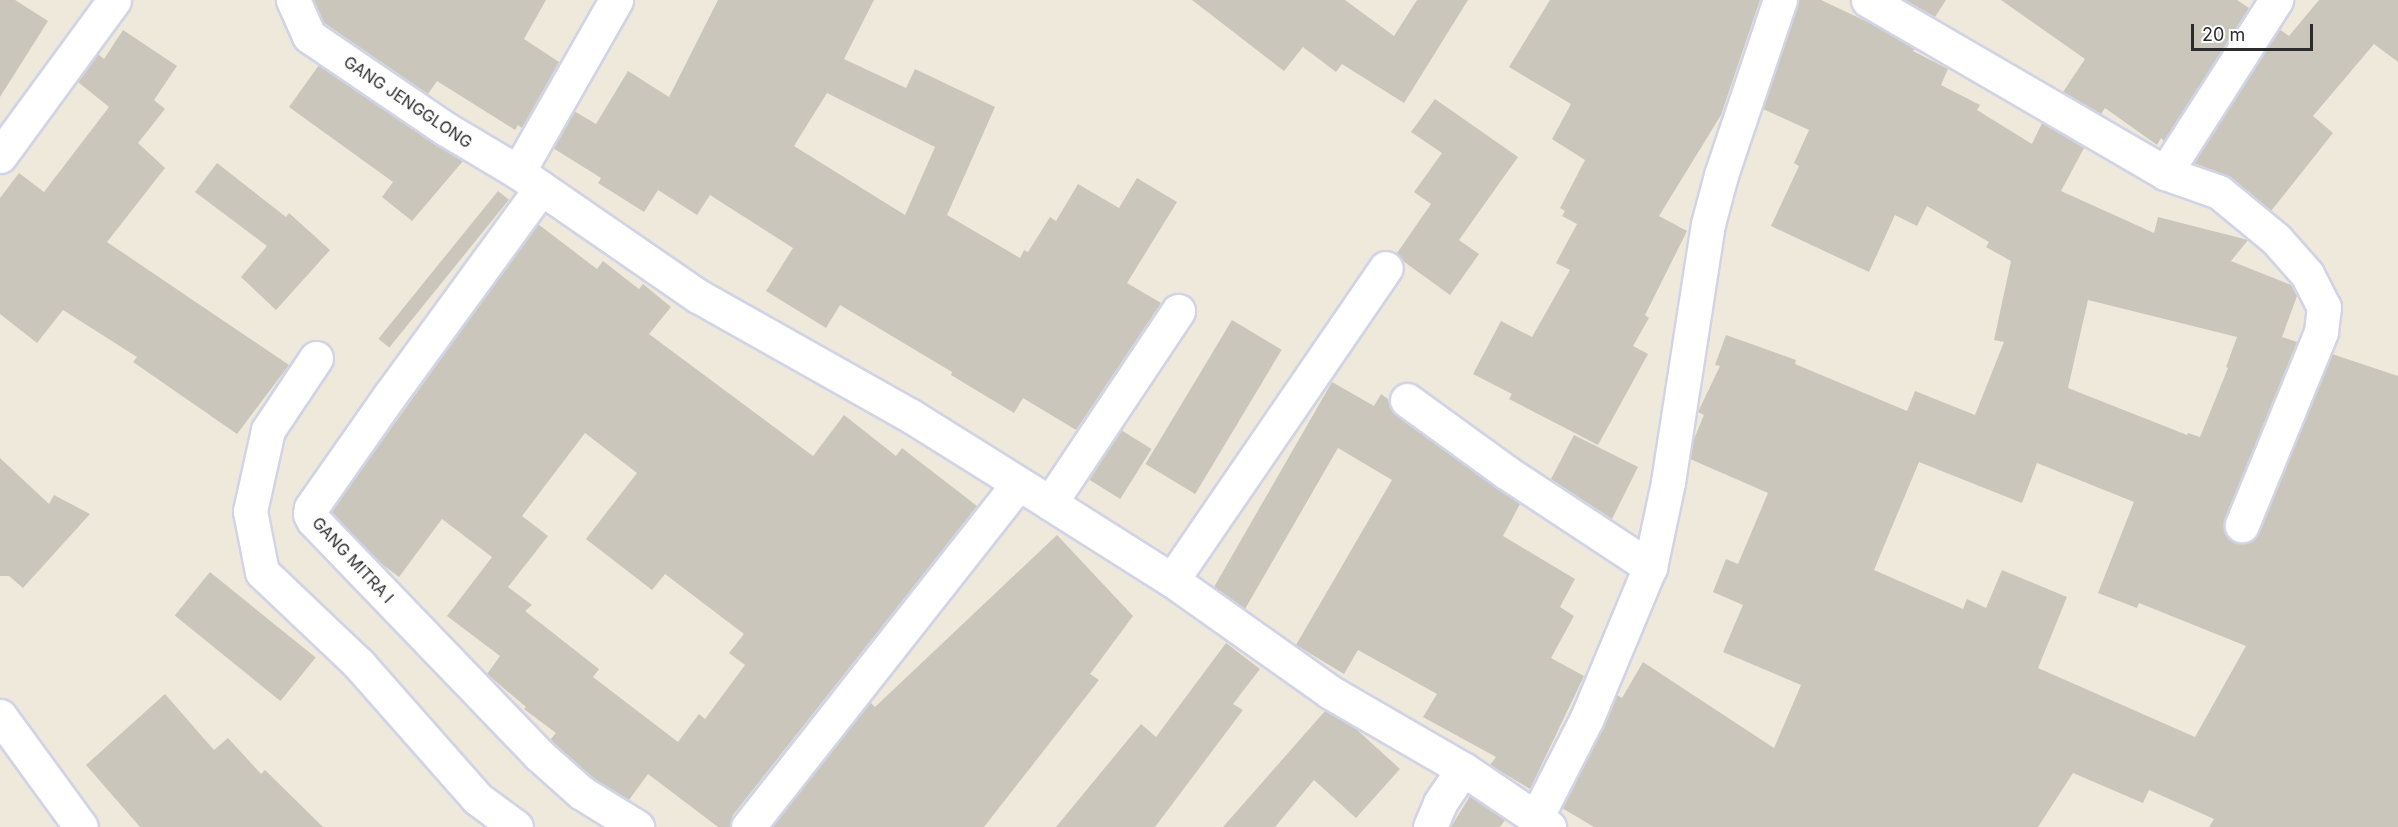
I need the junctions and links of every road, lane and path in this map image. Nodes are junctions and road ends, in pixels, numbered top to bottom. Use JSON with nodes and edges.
{"nodes":[{"id":1,"x":114,"y":0,"type":"edge"},
{"id":2,"x":293,"y":0,"type":"edge"},
{"id":3,"x":616,"y":0,"type":"edge"},
{"id":4,"x":1780,"y":0,"type":"edge"},
{"id":5,"x":1868,"y":0,"type":"edge"},
{"id":6,"x":2276,"y":0,"type":"edge"},
{"id":7,"x":0,"y":156,"type":"edge"},
{"id":8,"x":2165,"y":173,"type":"junction"},
{"id":9,"x":530,"y":180,"type":"junction"},
{"id":10,"x":1386,"y":268,"type":"dead end"},
{"id":11,"x":1178,"y":311,"type":"dead end"},
{"id":12,"x":316,"y":358,"type":"dead end"},
{"id":13,"x":1407,"y":400,"type":"dead end"},
{"id":14,"x":1017,"y":484,"type":"junction"},
{"id":15,"x":1050,"y":503,"type":"junction"},
{"id":16,"x":2242,"y":525,"type":"dead end"},
{"id":17,"x":1650,"y":567,"type":"junction"},
{"id":18,"x":1172,"y":580,"type":"junction"},
{"id":19,"x":0,"y":716,"type":"edge"},
{"id":20,"x":1463,"y":769,"type":"junction"},
{"id":21,"x":67,"y":821,"type":"edge"},
{"id":22,"x":1542,"y":823,"type":"edge"},
{"id":23,"x":516,"y":827,"type":"edge"},
{"id":24,"x":637,"y":827,"type":"edge"},
{"id":25,"x":748,"y":827,"type":"edge"},
{"id":26,"x":1430,"y":827,"type":"edge"}],
"edges":[{"from":1,"to":7,"type":"street"},
{"from":2,"to":9,"type":"street","name":"GANG JENGGLONG"},
{"from":3,"to":9,"type":"street"},
{"from":4,"to":17,"type":"street"},
{"from":5,"to":8,"type":"street"},
{"from":6,"to":8,"type":"street"},
{"from":8,"to":16,"type":"street"},
{"from":9,"to":14,"type":"street","name":"GANG JENGGLONG"},
{"from":9,"to":24,"type":"street","name":"GANG MITRA I"},
{"from":10,"to":18,"type":"street"},
{"from":11,"to":15,"type":"street"},
{"from":12,"to":23,"type":"street"},
{"from":13,"to":17,"type":"street"},
{"from":14,"to":15,"type":"street","name":"GANG JENGGLONG"},
{"from":14,"to":25,"type":"street"},
{"from":15,"to":18,"type":"street","name":"GANG JENGGLONG"},
{"from":17,"to":22,"type":"street"},
{"from":18,"to":20,"type":"street","name":"GANG JENGGLONG"},
{"from":19,"to":21,"type":"street"},
{"from":20,"to":22,"type":"street","name":"GANG JENGGLONG"},
{"from":20,"to":26,"type":"street"}]}
